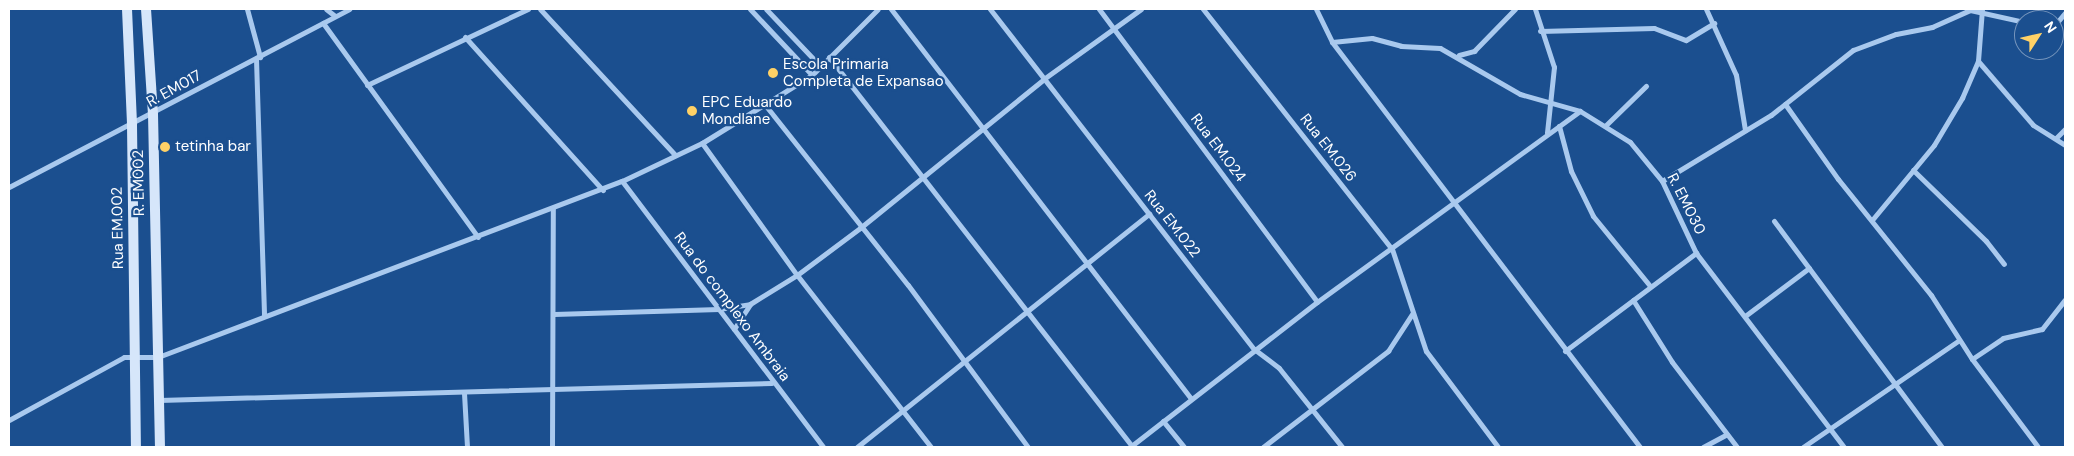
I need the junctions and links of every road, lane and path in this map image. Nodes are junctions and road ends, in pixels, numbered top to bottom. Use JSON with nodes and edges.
{"nodes":[{"id":1,"x":127,"y":9,"type":"edge"},
{"id":2,"x":146,"y":9,"type":"edge"},
{"id":3,"x":247,"y":9,"type":"edge"},
{"id":4,"x":326,"y":9,"type":"edge"},
{"id":5,"x":349,"y":9,"type":"edge"},
{"id":6,"x":528,"y":9,"type":"edge"},
{"id":7,"x":540,"y":9,"type":"edge"},
{"id":8,"x":750,"y":9,"type":"edge"},
{"id":9,"x":766,"y":9,"type":"edge"},
{"id":10,"x":878,"y":9,"type":"edge"},
{"id":11,"x":891,"y":9,"type":"edge"},
{"id":12,"x":990,"y":9,"type":"edge"},
{"id":13,"x":1099,"y":9,"type":"edge"},
{"id":14,"x":1141,"y":9,"type":"edge"},
{"id":15,"x":1203,"y":9,"type":"edge"},
{"id":16,"x":1316,"y":9,"type":"edge"},
{"id":17,"x":1515,"y":9,"type":"edge"},
{"id":18,"x":1535,"y":9,"type":"edge"},
{"id":19,"x":1706,"y":9,"type":"edge"},
{"id":20,"x":1982,"y":10,"type":"edge"},
{"id":21,"x":335,"y":16,"type":"junction"},
{"id":22,"x":2014,"y":19,"type":"edge"},
{"id":23,"x":322,"y":23,"type":"junction"},
{"id":24,"x":1714,"y":23,"type":"junction"},
{"id":25,"x":1114,"y":29,"type":"junction"},
{"id":26,"x":1540,"y":31,"type":"junction"},
{"id":27,"x":465,"y":37,"type":"junction"},
{"id":28,"x":1332,"y":42,"type":"junction"},
{"id":29,"x":1459,"y":56,"type":"junction"},
{"id":30,"x":829,"y":57,"type":"junction"},
{"id":31,"x":258,"y":58,"type":"junction"},
{"id":32,"x":1978,"y":61,"type":"junction"},
{"id":33,"x":820,"y":66,"type":"junction"},
{"id":34,"x":812,"y":76,"type":"junction"},
{"id":35,"x":1045,"y":78,"type":"junction"},
{"id":36,"x":367,"y":85,"type":"junction"},
{"id":37,"x":1646,"y":86,"type":"dead end"},
{"id":38,"x":1785,"y":104,"type":"junction"},
{"id":39,"x":1552,"y":105,"type":"junction"},
{"id":40,"x":766,"y":106,"type":"junction"},
{"id":41,"x":1580,"y":111,"type":"junction"},
{"id":42,"x":153,"y":114,"type":"junction"},
{"id":43,"x":132,"y":125,"type":"junction"},
{"id":44,"x":1606,"y":125,"type":"junction"},
{"id":45,"x":1559,"y":126,"type":"junction"},
{"id":46,"x":982,"y":128,"type":"junction"},
{"id":47,"x":2065,"y":129,"type":"edge"},
{"id":48,"x":1744,"y":130,"type":"junction"},
{"id":49,"x":1547,"y":132,"type":"junction"},
{"id":50,"x":2056,"y":138,"type":"junction"},
{"id":51,"x":702,"y":144,"type":"junction"},
{"id":52,"x":2065,"y":145,"type":"edge"},
{"id":53,"x":675,"y":155,"type":"junction"},
{"id":54,"x":1913,"y":170,"type":"junction"},
{"id":55,"x":921,"y":178,"type":"junction"},
{"id":56,"x":622,"y":181,"type":"junction"},
{"id":57,"x":1662,"y":181,"type":"junction"},
{"id":58,"x":9,"y":186,"type":"edge"},
{"id":59,"x":603,"y":190,"type":"junction"},
{"id":60,"x":1451,"y":203,"type":"junction"},
{"id":61,"x":553,"y":208,"type":"junction"},
{"id":62,"x":1149,"y":214,"type":"junction"},
{"id":63,"x":1872,"y":220,"type":"junction"},
{"id":64,"x":1774,"y":221,"type":"dead end"},
{"id":65,"x":860,"y":228,"type":"junction"},
{"id":66,"x":478,"y":237,"type":"junction"},
{"id":67,"x":1392,"y":249,"type":"junction"},
{"id":68,"x":1696,"y":253,"type":"junction"},
{"id":69,"x":1087,"y":264,"type":"junction"},
{"id":70,"x":2004,"y":264,"type":"dead end"},
{"id":71,"x":1809,"y":268,"type":"junction"},
{"id":72,"x":797,"y":275,"type":"junction"},
{"id":73,"x":1650,"y":286,"type":"junction"},
{"id":74,"x":1633,"y":300,"type":"junction"},
{"id":75,"x":2065,"y":300,"type":"edge"},
{"id":76,"x":1317,"y":302,"type":"junction"},
{"id":77,"x":750,"y":304,"type":"junction"},
{"id":78,"x":718,"y":309,"type":"junction"},
{"id":79,"x":1029,"y":312,"type":"junction"},
{"id":80,"x":554,"y":314,"type":"junction"},
{"id":81,"x":1412,"y":314,"type":"junction"},
{"id":82,"x":264,"y":316,"type":"junction"},
{"id":83,"x":1744,"y":316,"type":"junction"},
{"id":84,"x":734,"y":329,"type":"junction"},
{"id":85,"x":1959,"y":340,"type":"junction"},
{"id":86,"x":1254,"y":349,"type":"junction"},
{"id":87,"x":1565,"y":350,"type":"junction"},
{"id":88,"x":158,"y":357,"type":"junction"},
{"id":89,"x":135,"y":359,"type":"junction"},
{"id":90,"x":1972,"y":359,"type":"junction"},
{"id":91,"x":965,"y":361,"type":"junction"},
{"id":92,"x":1895,"y":382,"type":"junction"},
{"id":93,"x":772,"y":383,"type":"junction"},
{"id":94,"x":552,"y":389,"type":"junction"},
{"id":95,"x":464,"y":393,"type":"junction"},
{"id":96,"x":1191,"y":398,"type":"junction"},
{"id":97,"x":159,"y":400,"type":"junction"},
{"id":98,"x":904,"y":410,"type":"junction"},
{"id":99,"x":1312,"y":410,"type":"junction"},
{"id":100,"x":9,"y":420,"type":"edge"},
{"id":101,"x":1163,"y":421,"type":"junction"},
{"id":102,"x":1831,"y":428,"type":"junction"},
{"id":103,"x":1727,"y":434,"type":"junction"},
{"id":104,"x":1131,"y":446,"type":"edge"},
{"id":105,"x":136,"y":447,"type":"edge"},
{"id":106,"x":160,"y":447,"type":"edge"},
{"id":107,"x":467,"y":447,"type":"edge"},
{"id":108,"x":552,"y":447,"type":"edge"},
{"id":109,"x":823,"y":447,"type":"edge"},
{"id":110,"x":857,"y":447,"type":"edge"},
{"id":111,"x":931,"y":447,"type":"edge"},
{"id":112,"x":1028,"y":447,"type":"edge"},
{"id":113,"x":1184,"y":447,"type":"edge"},
{"id":114,"x":1263,"y":447,"type":"edge"},
{"id":115,"x":1342,"y":447,"type":"edge"},
{"id":116,"x":1498,"y":447,"type":"edge"},
{"id":117,"x":1640,"y":447,"type":"edge"},
{"id":118,"x":1703,"y":447,"type":"edge"},
{"id":119,"x":1738,"y":447,"type":"edge"},
{"id":120,"x":1803,"y":447,"type":"edge"},
{"id":121,"x":1844,"y":447,"type":"edge"},
{"id":122,"x":1942,"y":447,"type":"edge"},
{"id":123,"x":2038,"y":447,"type":"edge"}],
"edges":[{"from":1,"to":43,"type":"street","name":"Rua EM.002"},
{"from":2,"to":42,"type":"street","name":"R. EM002"},
{"from":3,"to":31,"type":"street"},
{"from":4,"to":21,"type":"street"},
{"from":5,"to":21,"type":"street","name":"R. EM017"},
{"from":6,"to":27,"type":"street"},
{"from":7,"to":53,"type":"street"},
{"from":8,"to":34,"type":"street"},
{"from":9,"to":33,"type":"street"},
{"from":10,"to":30,"type":"street"},
{"from":11,"to":46,"type":"street"},
{"from":12,"to":35,"type":"street","name":"Rua EM.022"},
{"from":13,"to":25,"type":"street","name":"Rua EM.024"},
{"from":14,"to":25,"type":"street"},
{"from":15,"to":67,"type":"street","name":"Rua EM.026"},
{"from":16,"to":28,"type":"street"},
{"from":17,"to":29,"type":"street"},
{"from":18,"to":26,"type":"street"},
{"from":19,"to":24,"type":"street"},
{"from":20,"to":22,"type":"street"},
{"from":20,"to":32,"type":"street"},
{"from":20,"to":38,"type":"street"},
{"from":21,"to":23,"type":"street","name":"R. EM017"},
{"from":23,"to":31,"type":"street","name":"R. EM017"},
{"from":23,"to":36,"type":"street"},
{"from":24,"to":26,"type":"street"},
{"from":24,"to":48,"type":"street"},
{"from":25,"to":35,"type":"street"},
{"from":25,"to":76,"type":"street","name":"Rua EM.024"},
{"from":26,"to":39,"type":"street"},
{"from":27,"to":36,"type":"street"},
{"from":27,"to":59,"type":"street"},
{"from":28,"to":29,"type":"street","name":"R. EM030"},
{"from":28,"to":60,"type":"street"},
{"from":29,"to":39,"type":"street","name":"R. EM030"},
{"from":30,"to":33,"type":"street"},
{"from":30,"to":55,"type":"street"},
{"from":31,"to":42,"type":"street","name":"R. EM017"},
{"from":31,"to":82,"type":"street"},
{"from":32,"to":50,"type":"street"},
{"from":32,"to":54,"type":"street"},
{"from":33,"to":34,"type":"street"},
{"from":34,"to":40,"type":"street"},
{"from":35,"to":46,"type":"street"},
{"from":35,"to":62,"type":"street","name":"Rua EM.022"},
{"from":36,"to":66,"type":"street"},
{"from":37,"to":44,"type":"street"},
{"from":38,"to":48,"type":"street"},
{"from":38,"to":63,"type":"street"},
{"from":39,"to":41,"type":"street","name":"R. EM030"},
{"from":39,"to":49,"type":"street"},
{"from":40,"to":51,"type":"street"},
{"from":40,"to":65,"type":"street"},
{"from":41,"to":44,"type":"street","name":"R. EM030"},
{"from":41,"to":45,"type":"street"},
{"from":42,"to":43,"type":"street","name":"R. EM017"},
{"from":42,"to":88,"type":"street","name":"R. EM002"},
{"from":43,"to":58,"type":"street","name":"R. EM017"},
{"from":43,"to":89,"type":"street","name":"Rua EM.002"},
{"from":44,"to":57,"type":"street","name":"R. EM030"},
{"from":45,"to":49,"type":"street"},
{"from":45,"to":73,"type":"street"},
{"from":46,"to":55,"type":"street"},
{"from":46,"to":69,"type":"street"},
{"from":47,"to":50,"type":"street"},
{"from":48,"to":57,"type":"street"},
{"from":49,"to":60,"type":"street"},
{"from":50,"to":52,"type":"street"},
{"from":51,"to":53,"type":"street"},
{"from":51,"to":72,"type":"street"},
{"from":53,"to":56,"type":"street"},
{"from":54,"to":63,"type":"street"},
{"from":54,"to":70,"type":"street"},
{"from":55,"to":65,"type":"street"},
{"from":55,"to":79,"type":"street"},
{"from":56,"to":59,"type":"street"},
{"from":56,"to":78,"type":"street","name":"Rua do complexo Ambraia"},
{"from":57,"to":68,"type":"street","name":"R. EM030"},
{"from":59,"to":61,"type":"street"},
{"from":60,"to":67,"type":"street"},
{"from":60,"to":87,"type":"street"},
{"from":61,"to":66,"type":"street"},
{"from":61,"to":80,"type":"street"},
{"from":62,"to":69,"type":"street"},
{"from":62,"to":86,"type":"street","name":"Rua EM.022"},
{"from":63,"to":85,"type":"street"},
{"from":64,"to":71,"type":"street"},
{"from":65,"to":72,"type":"street"},
{"from":65,"to":91,"type":"street"},
{"from":66,"to":82,"type":"street"},
{"from":67,"to":76,"type":"street"},
{"from":67,"to":81,"type":"street","name":"Rua EM.026"},
{"from":68,"to":73,"type":"street"},
{"from":68,"to":83,"type":"street","name":"R. EM030"},
{"from":69,"to":79,"type":"street"},
{"from":69,"to":96,"type":"street"},
{"from":71,"to":83,"type":"street"},
{"from":71,"to":92,"type":"street"},
{"from":72,"to":77,"type":"street"},
{"from":72,"to":98,"type":"street"},
{"from":73,"to":74,"type":"street"},
{"from":74,"to":87,"type":"street"},
{"from":74,"to":103,"type":"street"},
{"from":75,"to":90,"type":"street"},
{"from":76,"to":86,"type":"street"},
{"from":77,"to":78,"type":"street"},
{"from":77,"to":84,"type":"street"},
{"from":78,"to":80,"type":"street"},
{"from":78,"to":84,"type":"street","name":"Rua do complexo Ambraia"},
{"from":79,"to":91,"type":"street"},
{"from":79,"to":104,"type":"street"},
{"from":80,"to":94,"type":"street"},
{"from":81,"to":99,"type":"street"},
{"from":81,"to":116,"type":"street","name":"Rua EM.026"},
{"from":82,"to":88,"type":"street"},
{"from":83,"to":102,"type":"street","name":"R. EM030"},
{"from":84,"to":93,"type":"street","name":"Rua do complexo Ambraia"},
{"from":85,"to":90,"type":"street"},
{"from":85,"to":92,"type":"street"},
{"from":86,"to":96,"type":"street"},
{"from":86,"to":99,"type":"street","name":"Rua EM.022"},
{"from":87,"to":117,"type":"street"},
{"from":88,"to":89,"type":"street"},
{"from":88,"to":97,"type":"street"},
{"from":89,"to":100,"type":"street"},
{"from":89,"to":105,"type":"street","name":"Rua EM.002"},
{"from":90,"to":123,"type":"street"},
{"from":91,"to":98,"type":"street"},
{"from":91,"to":112,"type":"street"},
{"from":92,"to":102,"type":"street"},
{"from":92,"to":122,"type":"street"},
{"from":93,"to":94,"type":"street"},
{"from":93,"to":109,"type":"street","name":"Rua do complexo Ambraia"},
{"from":94,"to":95,"type":"street"},
{"from":94,"to":108,"type":"street"},
{"from":95,"to":97,"type":"street"},
{"from":95,"to":107,"type":"street"},
{"from":96,"to":101,"type":"street"},
{"from":97,"to":106,"type":"street"},
{"from":98,"to":110,"type":"street"},
{"from":98,"to":111,"type":"street"},
{"from":99,"to":114,"type":"street"},
{"from":99,"to":115,"type":"street","name":"Rua EM.022"},
{"from":101,"to":104,"type":"street"},
{"from":101,"to":113,"type":"street"},
{"from":102,"to":120,"type":"street"},
{"from":102,"to":121,"type":"street","name":"R. EM030"},
{"from":103,"to":118,"type":"street"},
{"from":103,"to":119,"type":"street"}]}
